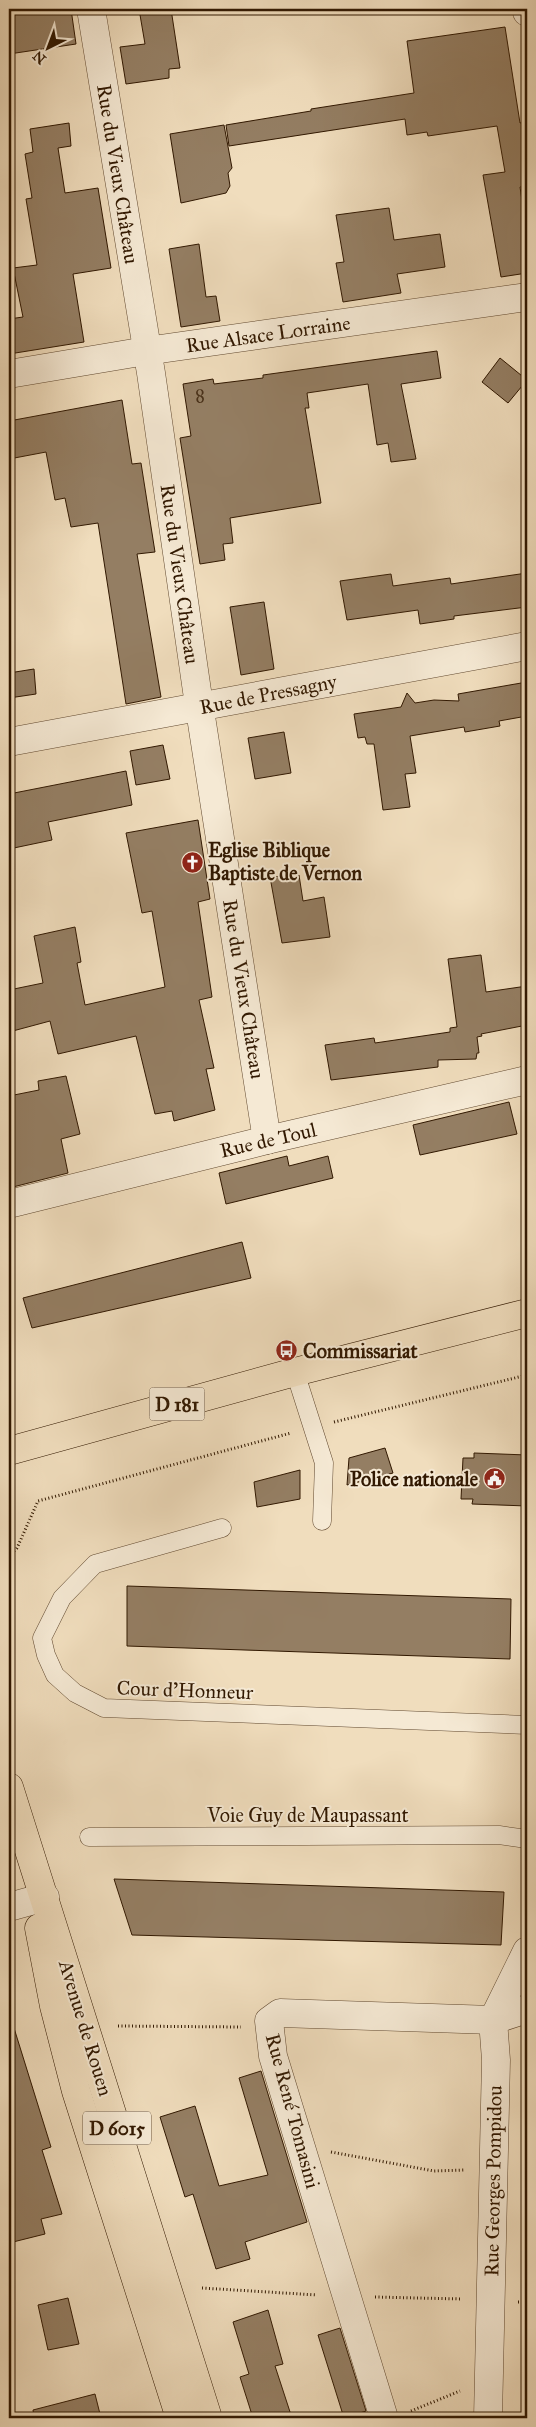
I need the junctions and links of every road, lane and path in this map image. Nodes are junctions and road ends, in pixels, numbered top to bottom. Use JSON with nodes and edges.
{"nodes":[{"id":1,"x":91,"y":9,"type":"edge"},
{"id":2,"x":527,"y":297,"type":"edge"},
{"id":3,"x":146,"y":351,"type":"junction"},
{"id":4,"x":9,"y":374,"type":"edge"},
{"id":5,"x":527,"y":646,"type":"edge"},
{"id":6,"x":200,"y":706,"type":"junction"},
{"id":7,"x":9,"y":742,"type":"edge"},
{"id":8,"x":527,"y":1080,"type":"edge"},
{"id":9,"x":267,"y":1140,"type":"junction"},
{"id":10,"x":9,"y":1204,"type":"edge"},
{"id":11,"x":527,"y":1313,"type":"edge"},
{"id":12,"x":295,"y":1372,"type":"junction"},
{"id":13,"x":527,"y":1375,"type":"edge"},
{"id":14,"x":313,"y":1427,"type":"junction"},
{"id":15,"x":9,"y":1451,"type":"edge"},
{"id":16,"x":322,"y":1521,"type":"dead end"},
{"id":17,"x":222,"y":1528,"type":"dead end"},
{"id":18,"x":9,"y":1556,"type":"edge"},
{"id":19,"x":527,"y":1725,"type":"edge"},
{"id":20,"x":9,"y":1787,"type":"edge"},
{"id":21,"x":89,"y":1836,"type":"dead end"},
{"id":22,"x":527,"y":1839,"type":"edge"},
{"id":23,"x":29,"y":1902,"type":"edge"},
{"id":24,"x":527,"y":1951,"type":"edge"},
{"id":25,"x":527,"y":2009,"type":"edge"},
{"id":26,"x":493,"y":2020,"type":"junction"},
{"id":27,"x":118,"y":2026,"type":"dead end"},
{"id":28,"x":242,"y":2027,"type":"dead end"},
{"id":29,"x":328,"y":2152,"type":"dead end"},
{"id":30,"x":464,"y":2170,"type":"dead end"},
{"id":31,"x":202,"y":2288,"type":"dead end"},
{"id":32,"x":355,"y":2297,"type":"junction"},
{"id":33,"x":455,"y":2299,"type":"dead end"},
{"id":34,"x":452,"y":2393,"type":"dead end"},
{"id":35,"x":393,"y":2416,"type":"edge"},
{"id":36,"x":199,"y":2417,"type":"edge"},
{"id":37,"x":180,"y":2418,"type":"edge"},
{"id":38,"x":488,"y":2418,"type":"edge"}],
"edges":[{"from":1,"to":3,"type":"street","name":"Rue du Vieux Château"},
{"from":2,"to":3,"type":"street","name":"Rue Alsace Lorraine"},
{"from":3,"to":4,"type":"street","name":"Rue Alsace Lorraine"},
{"from":3,"to":6,"type":"street","name":"Rue du Vieux Château"},
{"from":5,"to":6,"type":"street","name":"Rue de Pressagny"},
{"from":6,"to":7,"type":"street","name":"Rue de Pressagny"},
{"from":6,"to":9,"type":"street","name":"Rue du Vieux Château"},
{"from":8,"to":9,"type":"street","name":"Rue de Toul"},
{"from":9,"to":10,"type":"street","name":"Rue de Toul"},
{"from":11,"to":12,"type":"main road","number":"D 181"},
{"from":12,"to":14,"type":"lane"},
{"from":12,"to":15,"type":"main road","number":"D 181"},
{"from":13,"to":14,"type":"path"},
{"from":14,"to":16,"type":"lane"},
{"from":14,"to":18,"type":"path"},
{"from":17,"to":19,"type":"lane","name":"Cour d'Honneur"},
{"from":20,"to":23,"type":"main road","name":"Avenue de Rouen","number":"D 6015"},
{"from":21,"to":22,"type":"lane","name":"Voie Guy de Maupassant"},
{"from":23,"to":36,"type":"main road","name":"Avenue de Rouen","number":"D 6015"},
{"from":23,"to":37,"type":"main road","name":"Avenue de Rouen","number":"D 6015"},
{"from":24,"to":26,"type":"street"},
{"from":25,"to":26,"type":"street"},
{"from":26,"to":32,"type":"street","name":"Rue René Tomasini"},
{"from":26,"to":38,"type":"street","name":"Rue Georges Pompidou"},
{"from":27,"to":28,"type":"path"},
{"from":29,"to":30,"type":"path"},
{"from":31,"to":32,"type":"path"},
{"from":32,"to":33,"type":"path"},
{"from":32,"to":35,"type":"street","name":"Rue René Tomasini"},
{"from":34,"to":35,"type":"path"}]}
